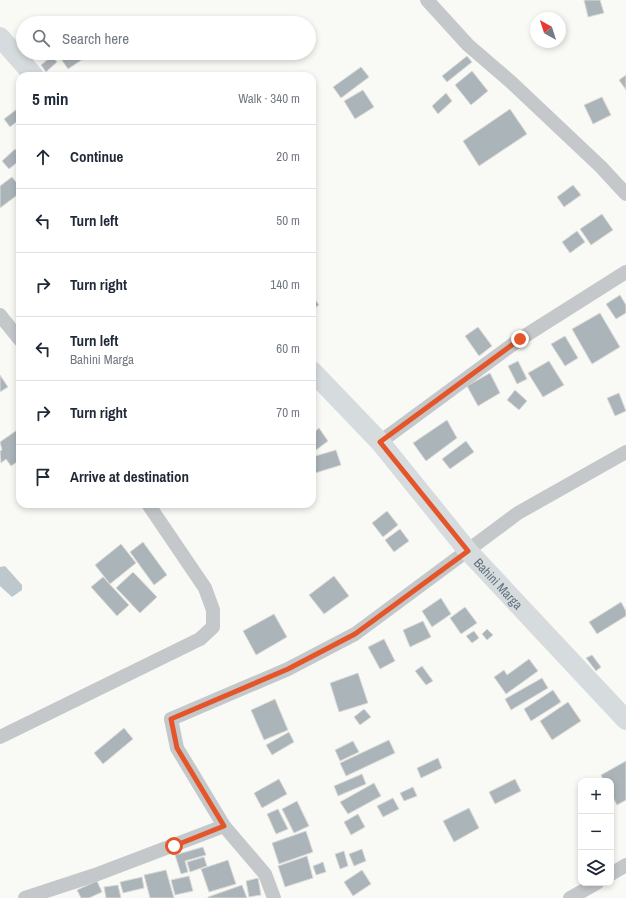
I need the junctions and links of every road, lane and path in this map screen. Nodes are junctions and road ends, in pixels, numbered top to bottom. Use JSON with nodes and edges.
{"nodes":[{"id":1,"x":427,"y":0,"type":"edge"},
{"id":2,"x":0,"y":37,"type":"edge"},
{"id":3,"x":16,"y":55,"type":"edge"},
{"id":4,"x":20,"y":60,"type":"edge"},
{"id":5,"x":31,"y":72,"type":"edge"},
{"id":6,"x":626,"y":194,"type":"edge"},
{"id":7,"x":626,"y":272,"type":"edge"},
{"id":8,"x":0,"y":315,"type":"edge"},
{"id":9,"x":16,"y":335,"type":"edge"},
{"id":10,"x":316,"y":375,"type":"edge"},
{"id":11,"x":380,"y":442,"type":"junction"},
{"id":12,"x":626,"y":452,"type":"edge"},
{"id":13,"x":151,"y":508,"type":"edge"},
{"id":14,"x":468,"y":551,"type":"junction"},
{"id":15,"x":626,"y":720,"type":"edge"},
{"id":16,"x":0,"y":737,"type":"edge"},
{"id":17,"x":224,"y":826,"type":"junction"},
{"id":18,"x":626,"y":865,"type":"edge"},
{"id":19,"x":614,"y":872,"type":"edge"},
{"id":20,"x":593,"y":890,"type":"edge"},
{"id":21,"x":25,"y":898,"type":"edge"},
{"id":22,"x":274,"y":898,"type":"edge"},
{"id":23,"x":570,"y":898,"type":"edge"}],
"edges":[{"from":1,"to":6,"type":"street"},
{"from":2,"to":3,"type":"street"},
{"from":4,"to":5,"type":"street"},
{"from":7,"to":11,"type":"street"},
{"from":8,"to":9,"type":"street"},
{"from":10,"to":11,"type":"street","name":"Bahini Marga"},
{"from":11,"to":14,"type":"street","name":"Bahini Marga"},
{"from":12,"to":14,"type":"street"},
{"from":13,"to":16,"type":"street"},
{"from":14,"to":15,"type":"street","name":"Bahini Marga"},
{"from":14,"to":17,"type":"street"},
{"from":17,"to":21,"type":"street"},
{"from":17,"to":22,"type":"street"},
{"from":18,"to":19,"type":"street"},
{"from":20,"to":23,"type":"street"}]}
